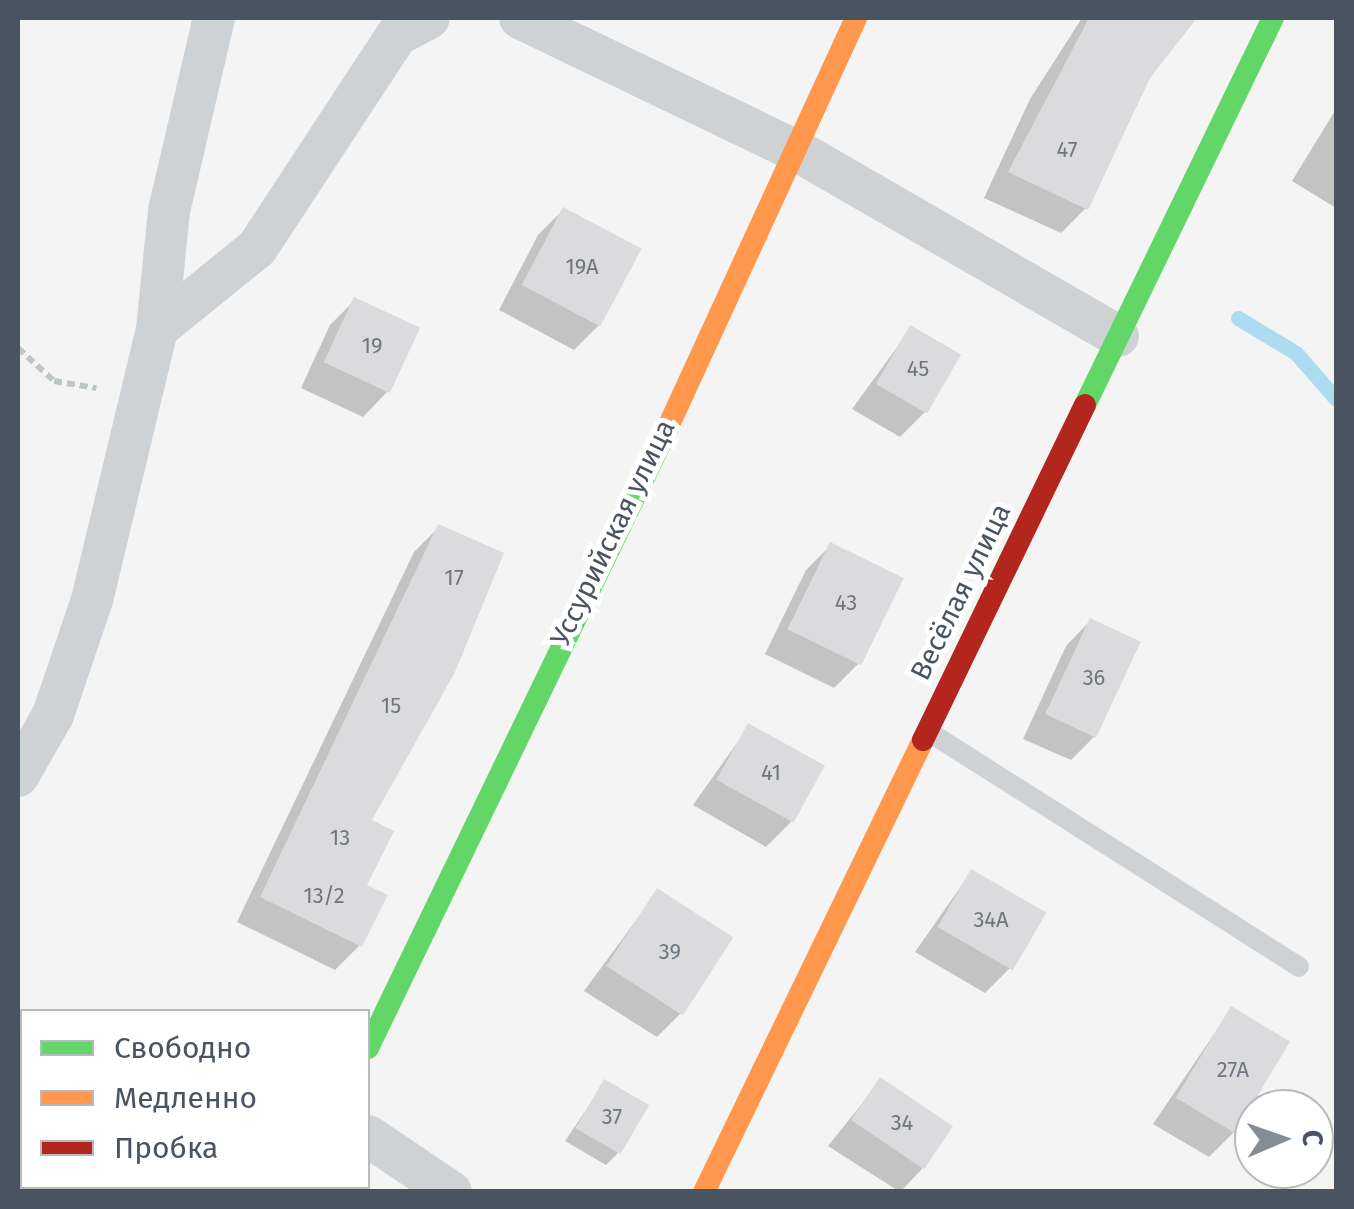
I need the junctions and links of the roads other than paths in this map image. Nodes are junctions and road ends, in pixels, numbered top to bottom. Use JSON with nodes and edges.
{"nodes":[{"id":1,"x":214,"y":18,"type":"edge"},
{"id":2,"x":429,"y":18,"type":"edge"},
{"id":3,"x":520,"y":18,"type":"edge"},
{"id":4,"x":856,"y":18,"type":"edge"},
{"id":5,"x":1273,"y":18,"type":"edge"},
{"id":6,"x":801,"y":153,"type":"junction"},
{"id":7,"x":157,"y":328,"type":"junction"},
{"id":8,"x":1118,"y":336,"type":"junction"},
{"id":9,"x":927,"y":731,"type":"junction"},
{"id":10,"x":18,"y":774,"type":"edge"},
{"id":11,"x":1299,"y":967,"type":"dead end"},
{"id":12,"x":370,"y":1044,"type":"edge"},
{"id":13,"x":370,"y":1137,"type":"edge"},
{"id":14,"x":451,"y":1192,"type":"edge"},
{"id":15,"x":704,"y":1192,"type":"edge"}],
"edges":[{"from":1,"to":7,"type":"street"},
{"from":2,"to":7,"type":"street"},
{"from":3,"to":6,"type":"street"},
{"from":4,"to":6,"type":"street","name":"Уссурийская улица"},
{"from":5,"to":8,"type":"street","name":"Весёлая улица"},
{"from":6,"to":8,"type":"street"},
{"from":6,"to":12,"type":"street","name":"Уссурийская улица"},
{"from":7,"to":10,"type":"street"},
{"from":8,"to":9,"type":"street","name":"Весёлая улица"},
{"from":9,"to":11,"type":"lane"},
{"from":9,"to":15,"type":"street","name":"Весёлая улица"},
{"from":13,"to":14,"type":"street"}]}
